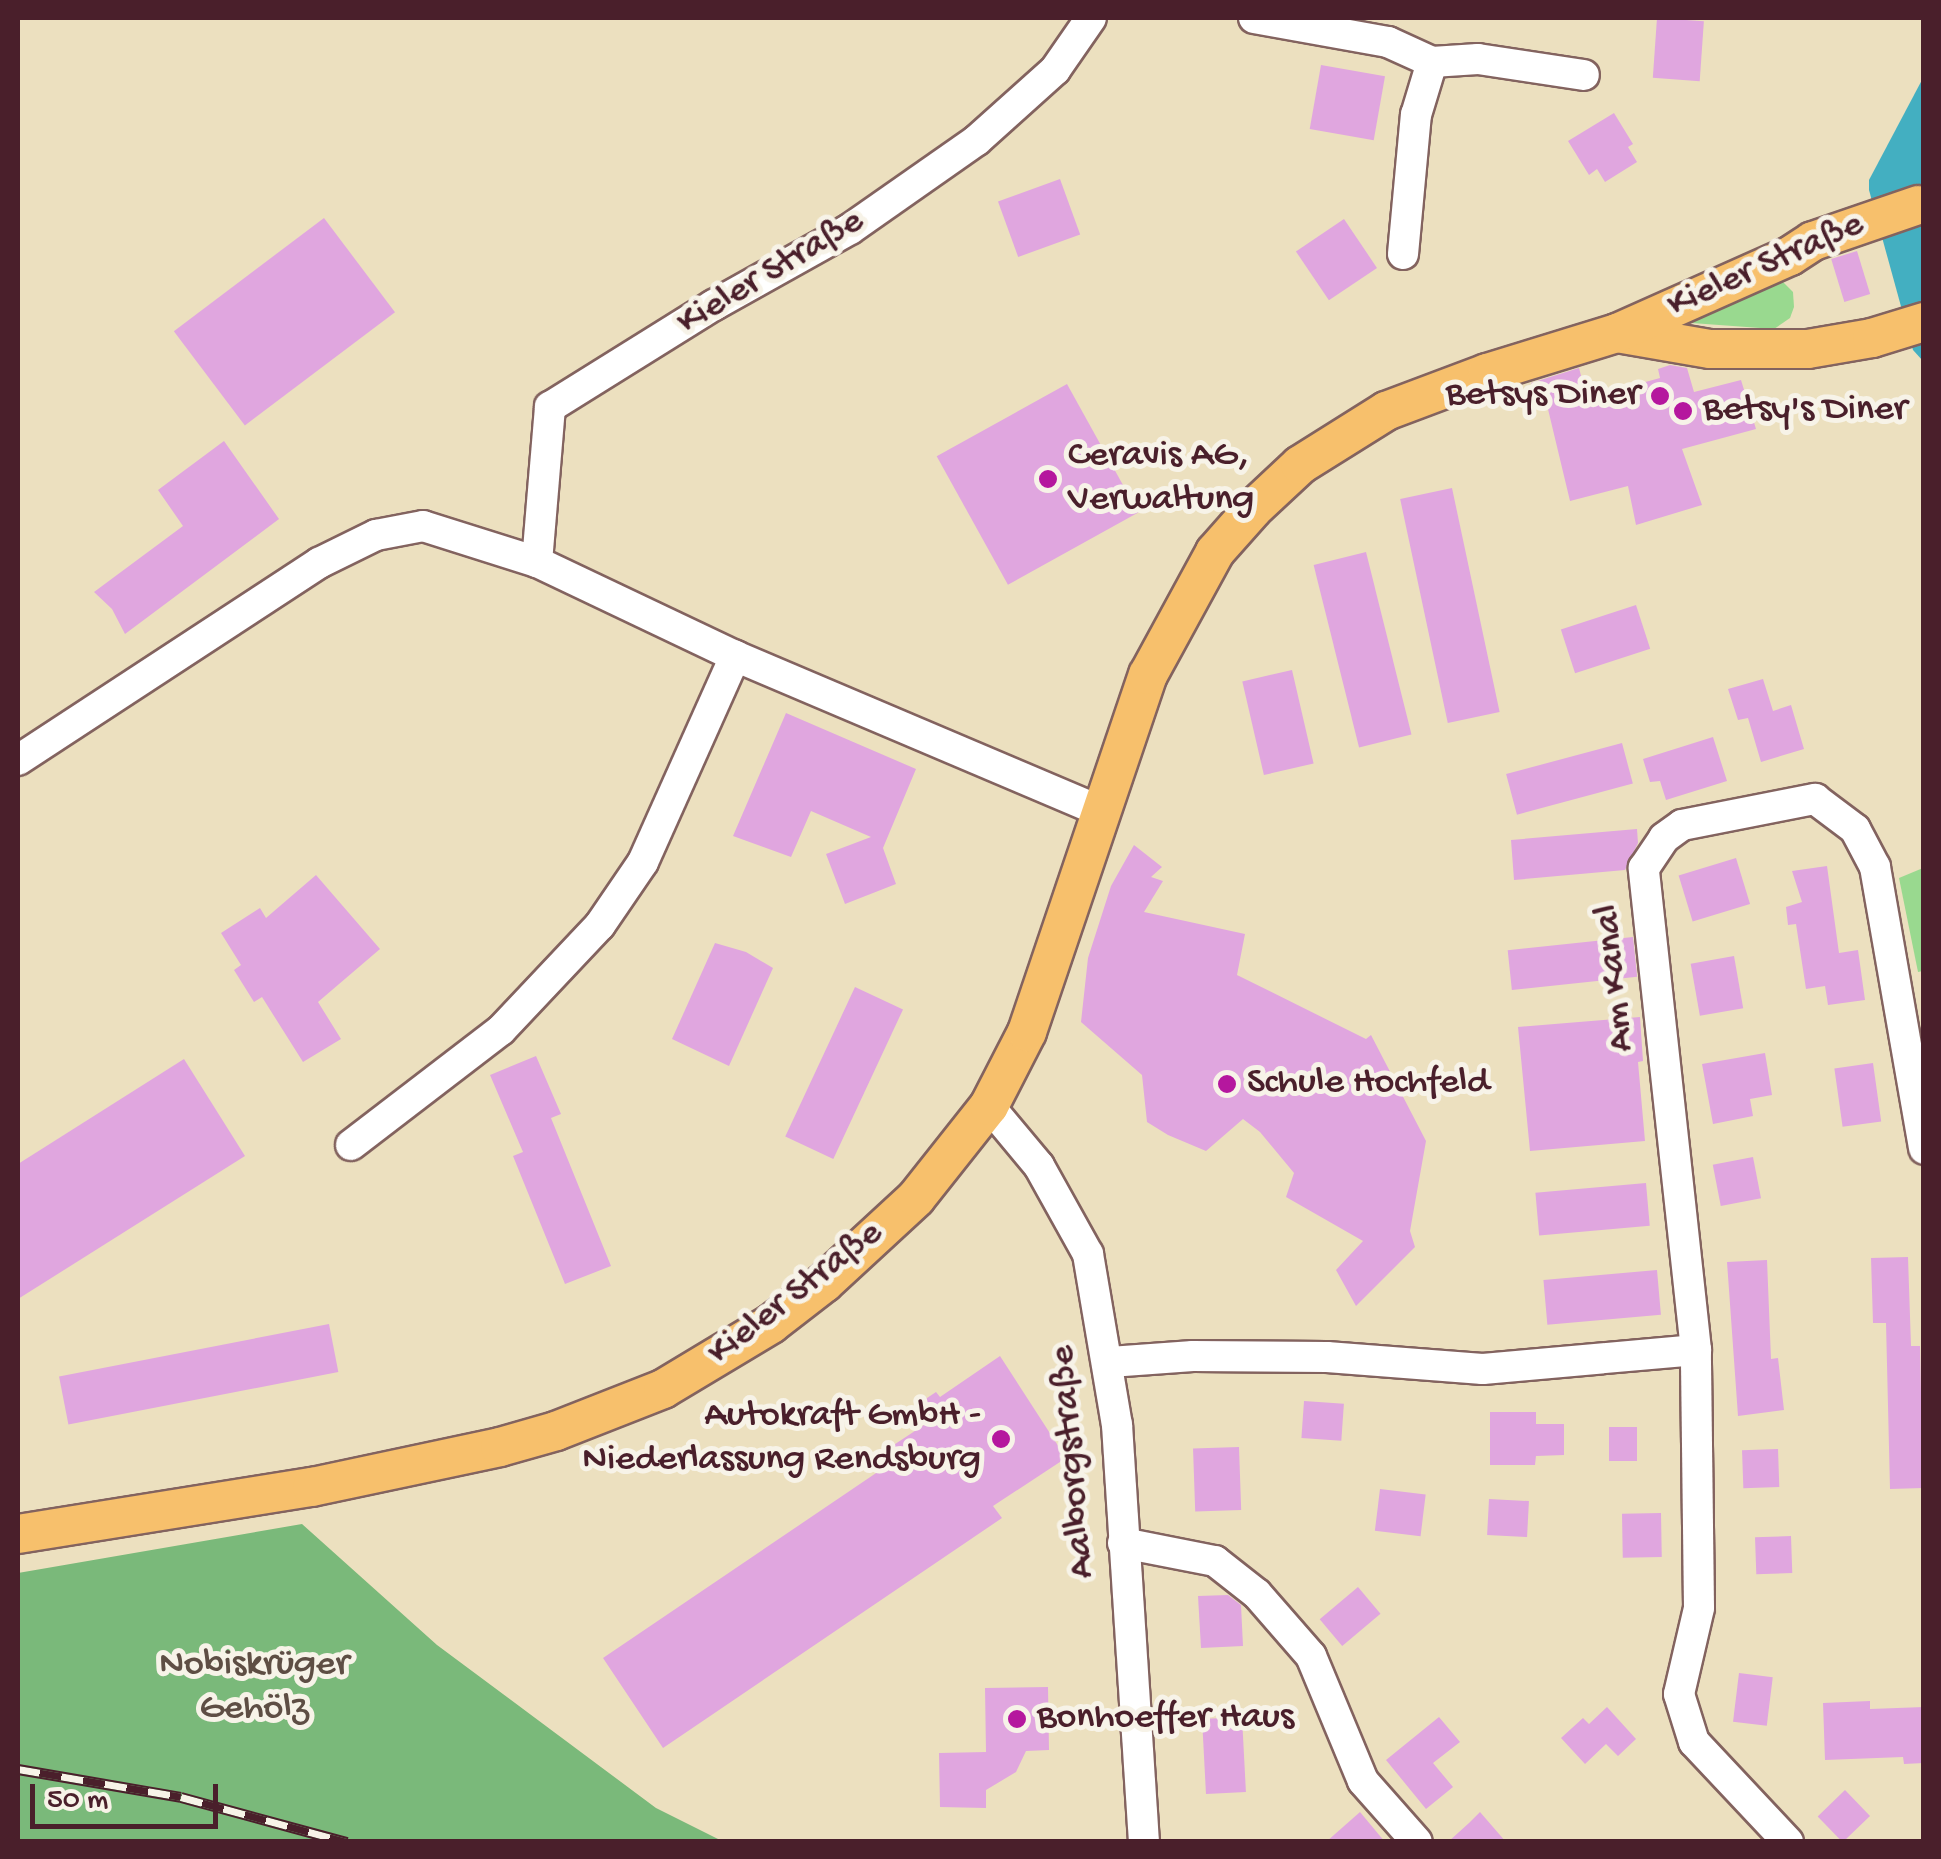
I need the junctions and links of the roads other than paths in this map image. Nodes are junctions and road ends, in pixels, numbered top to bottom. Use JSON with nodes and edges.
{"nodes":[{"id":1,"x":1090,"y":18,"type":"edge"},
{"id":2,"x":1254,"y":18,"type":"edge"},
{"id":3,"x":1432,"y":62,"type":"junction"},
{"id":4,"x":1584,"y":75,"type":"dead end"},
{"id":5,"x":1918,"y":204,"type":"dead end"},
{"id":6,"x":1403,"y":254,"type":"dead end"},
{"id":7,"x":1924,"y":322,"type":"edge"},
{"id":8,"x":1616,"y":333,"type":"junction"},
{"id":9,"x":537,"y":562,"type":"junction"},
{"id":10,"x":735,"y":656,"type":"junction"},
{"id":11,"x":18,"y":760,"type":"edge"},
{"id":12,"x":1103,"y":812,"type":"junction"},
{"id":13,"x":989,"y":1106,"type":"junction"},
{"id":14,"x":352,"y":1146,"type":"dead end"},
{"id":15,"x":1924,"y":1149,"type":"edge"},
{"id":16,"x":1696,"y":1350,"type":"junction"},
{"id":17,"x":1110,"y":1362,"type":"junction"},
{"id":18,"x":36,"y":1531,"type":"edge"},
{"id":19,"x":1123,"y":1543,"type":"junction"},
{"id":20,"x":1144,"y":1842,"type":"edge"},
{"id":21,"x":1418,"y":1842,"type":"edge"},
{"id":22,"x":1788,"y":1842,"type":"edge"}],
"edges":[{"from":1,"to":9,"type":"street","name":"Kieler Straße"},
{"from":2,"to":3,"type":"street"},
{"from":3,"to":4,"type":"street"},
{"from":3,"to":6,"type":"street"},
{"from":5,"to":8,"type":"main road","name":"Kieler Straße"},
{"from":7,"to":8,"type":"main road","name":"Kieler Straße"},
{"from":8,"to":12,"type":"main road","name":"Kieler Straße"},
{"from":9,"to":10,"type":"street"},
{"from":9,"to":11,"type":"street"},
{"from":10,"to":12,"type":"street"},
{"from":10,"to":14,"type":"street"},
{"from":12,"to":13,"type":"main road","name":"Kieler Straße"},
{"from":13,"to":17,"type":"street","name":"Aalborgstraße"},
{"from":13,"to":18,"type":"main road","name":"Kieler Straße"},
{"from":15,"to":16,"type":"street","name":"Am Kanal"},
{"from":16,"to":17,"type":"street"},
{"from":16,"to":22,"type":"street","name":"Am Kanal"},
{"from":17,"to":19,"type":"street","name":"Aalborgstraße"},
{"from":19,"to":20,"type":"street","name":"Aalborgstraße"},
{"from":19,"to":21,"type":"street"}]}
